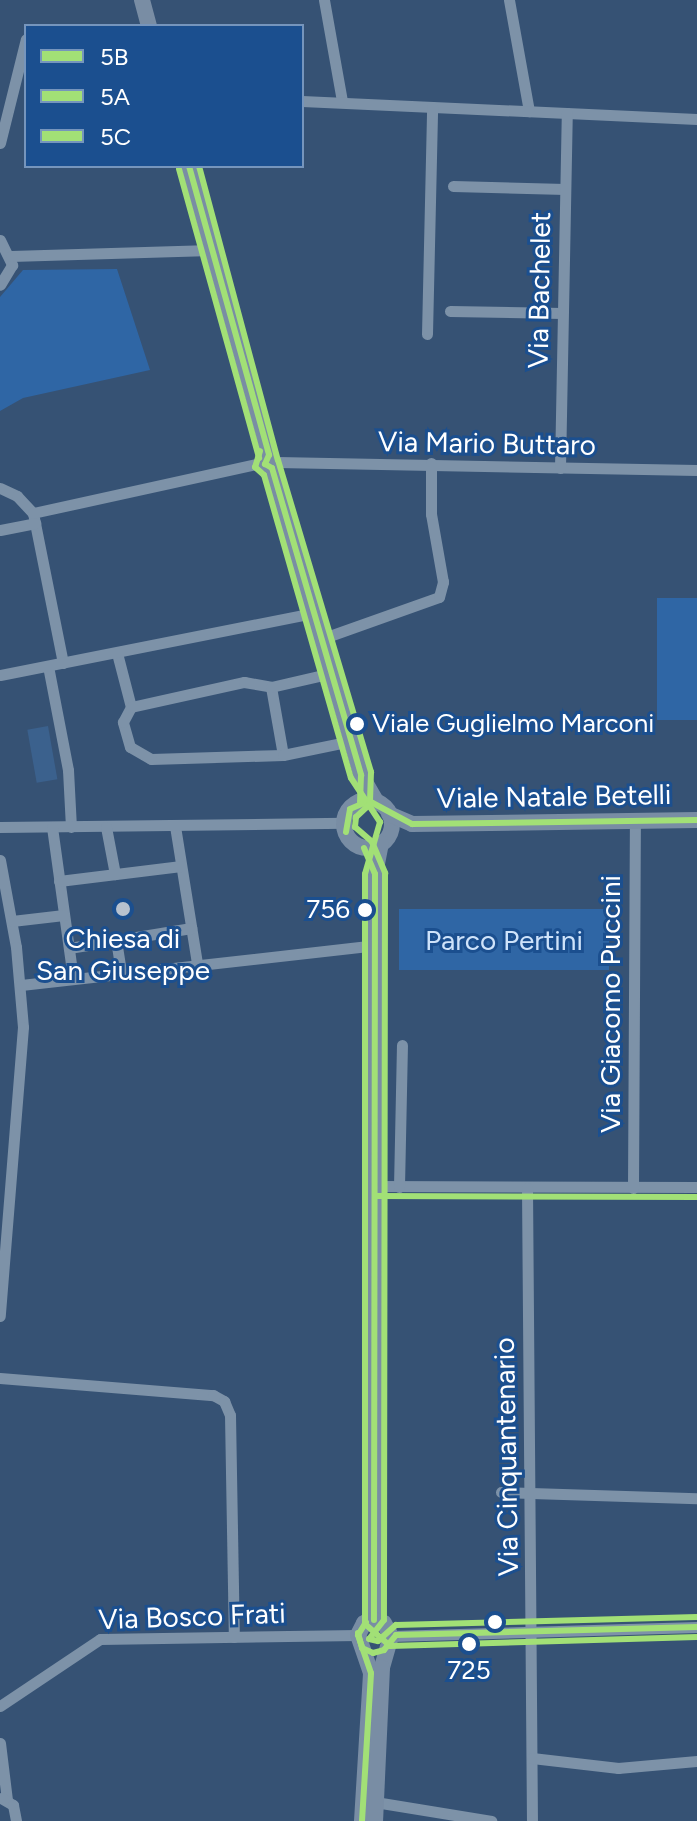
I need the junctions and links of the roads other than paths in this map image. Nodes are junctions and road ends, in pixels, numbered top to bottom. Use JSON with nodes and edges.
{"nodes":[{"id":1,"x":142,"y":0,"type":"edge"},
{"id":2,"x":324,"y":0,"type":"edge"},
{"id":3,"x":509,"y":0,"type":"edge"},
{"id":4,"x":148,"y":24,"type":"edge"},
{"id":5,"x":24,"y":47,"type":"edge"},
{"id":6,"x":304,"y":101,"type":"edge"},
{"id":7,"x":342,"y":101,"type":"junction"},
{"id":8,"x":432,"y":107,"type":"junction"},
{"id":9,"x":529,"y":111,"type":"junction"},
{"id":10,"x":567,"y":113,"type":"junction"},
{"id":11,"x":697,"y":119,"type":"edge"},
{"id":12,"x":0,"y":143,"type":"edge"},
{"id":13,"x":190,"y":168,"type":"edge"},
{"id":14,"x":453,"y":186,"type":"dead end"},
{"id":15,"x":565,"y":189,"type":"junction"},
{"id":16,"x":0,"y":240,"type":"edge"},
{"id":17,"x":211,"y":250,"type":"junction"},
{"id":18,"x":11,"y":256,"type":"junction"},
{"id":19,"x":0,"y":285,"type":"edge"},
{"id":20,"x":450,"y":311,"type":"dead end"},
{"id":21,"x":562,"y":313,"type":"junction"},
{"id":22,"x":427,"y":334,"type":"dead end"},
{"id":23,"x":270,"y":462,"type":"junction"},
{"id":24,"x":431,"y":463,"type":"junction"},
{"id":25,"x":560,"y":468,"type":"junction"},
{"id":26,"x":697,"y":470,"type":"edge"},
{"id":27,"x":0,"y":488,"type":"edge"},
{"id":28,"x":34,"y":518,"type":"junction"},
{"id":29,"x":0,"y":530,"type":"edge"},
{"id":30,"x":314,"y":613,"type":"junction"},
{"id":31,"x":321,"y":639,"type":"junction"},
{"id":32,"x":117,"y":653,"type":"junction"},
{"id":33,"x":63,"y":663,"type":"junction"},
{"id":34,"x":48,"y":666,"type":"junction"},
{"id":35,"x":332,"y":673,"type":"junction"},
{"id":36,"x":0,"y":675,"type":"edge"},
{"id":37,"x":271,"y":687,"type":"junction"},
{"id":38,"x":131,"y":707,"type":"junction"},
{"id":39,"x":351,"y":741,"type":"junction"},
{"id":40,"x":283,"y":755,"type":"junction"},
{"id":41,"x":361,"y":775,"type":"junction"},
{"id":42,"x":360,"y":802,"type":"junction"},
{"id":43,"x":383,"y":809,"type":"junction"},
{"id":44,"x":697,"y":820,"type":"edge"},
{"id":45,"x":635,"y":821,"type":"junction"},
{"id":46,"x":344,"y":823,"type":"junction"},
{"id":47,"x":412,"y":824,"type":"junction"},
{"id":48,"x":175,"y":826,"type":"junction"},
{"id":49,"x":0,"y":827,"type":"edge"},
{"id":50,"x":52,"y":827,"type":"junction"},
{"id":51,"x":71,"y":827,"type":"junction"},
{"id":52,"x":106,"y":827,"type":"junction"},
{"id":53,"x":385,"y":840,"type":"junction"},
{"id":54,"x":364,"y":848,"type":"junction"},
{"id":55,"x":0,"y":860,"type":"edge"},
{"id":56,"x":181,"y":866,"type":"junction"},
{"id":57,"x":115,"y":874,"type":"junction"},
{"id":58,"x":375,"y":874,"type":"junction"},
{"id":59,"x":59,"y":881,"type":"junction"},
{"id":60,"x":64,"y":915,"type":"junction"},
{"id":61,"x":12,"y":921,"type":"junction"},
{"id":62,"x":191,"y":928,"type":"junction"},
{"id":63,"x":116,"y":940,"type":"junction"},
{"id":64,"x":375,"y":945,"type":"junction"},
{"id":65,"x":69,"y":948,"type":"junction"},
{"id":66,"x":197,"y":964,"type":"junction"},
{"id":67,"x":121,"y":973,"type":"junction"},
{"id":68,"x":73,"y":979,"type":"junction"},
{"id":69,"x":21,"y":985,"type":"junction"},
{"id":70,"x":402,"y":1045,"type":"dead end"},
{"id":71,"x":375,"y":1186,"type":"junction"},
{"id":72,"x":399,"y":1187,"type":"junction"},
{"id":73,"x":697,"y":1187,"type":"edge"},
{"id":74,"x":527,"y":1188,"type":"junction"},
{"id":75,"x":633,"y":1188,"type":"junction"},
{"id":76,"x":0,"y":1316,"type":"edge"},
{"id":77,"x":0,"y":1378,"type":"edge"},
{"id":78,"x":501,"y":1492,"type":"dead end"},
{"id":79,"x":531,"y":1493,"type":"junction"},
{"id":80,"x":697,"y":1498,"type":"edge"},
{"id":81,"x":374,"y":1620,"type":"junction"},
{"id":82,"x":697,"y":1627,"type":"edge"},
{"id":83,"x":532,"y":1631,"type":"junction"},
{"id":84,"x":358,"y":1635,"type":"junction"},
{"id":85,"x":234,"y":1637,"type":"junction"},
{"id":86,"x":380,"y":1646,"type":"junction"},
{"id":87,"x":0,"y":1706,"type":"edge"},
{"id":88,"x":0,"y":1743,"type":"edge"},
{"id":89,"x":532,"y":1758,"type":"junction"},
{"id":90,"x":697,"y":1761,"type":"edge"},
{"id":91,"x":4,"y":1799,"type":"edge"},
{"id":92,"x":372,"y":1802,"type":"junction"},
{"id":93,"x":16,"y":1821,"type":"edge"},
{"id":94,"x":362,"y":1821,"type":"edge"},
{"id":95,"x":375,"y":1821,"type":"edge"},
{"id":96,"x":491,"y":1821,"type":"edge"},
{"id":97,"x":532,"y":1821,"type":"edge"}],
"edges":[{"from":1,"to":4,"type":"street"},
{"from":2,"to":7,"type":"street"},
{"from":3,"to":9,"type":"street"},
{"from":5,"to":12,"type":"street"},
{"from":6,"to":7,"type":"street"},
{"from":7,"to":8,"type":"street"},
{"from":8,"to":9,"type":"street"},
{"from":8,"to":22,"type":"street"},
{"from":9,"to":10,"type":"street"},
{"from":10,"to":11,"type":"street"},
{"from":10,"to":15,"type":"street","name":"Via Bachelet"},
{"from":13,"to":17,"type":"street"},
{"from":14,"to":15,"type":"street"},
{"from":15,"to":21,"type":"street","name":"Via Bachelet"},
{"from":16,"to":18,"type":"street"},
{"from":17,"to":18,"type":"street"},
{"from":17,"to":23,"type":"street"},
{"from":18,"to":19,"type":"street"},
{"from":20,"to":21,"type":"street"},
{"from":21,"to":25,"type":"street","name":"Via Bachelet"},
{"from":23,"to":24,"type":"street","name":"Via Mario Buttaro"},
{"from":23,"to":28,"type":"street","name":"Via Mario Buttaro"},
{"from":23,"to":30,"type":"street"},
{"from":24,"to":25,"type":"street","name":"Via Mario Buttaro"},
{"from":24,"to":31,"type":"street"},
{"from":25,"to":26,"type":"street","name":"Via Mario Buttaro"},
{"from":27,"to":28,"type":"street"},
{"from":28,"to":29,"type":"street","name":"Via Mario Buttaro"},
{"from":28,"to":33,"type":"street"},
{"from":30,"to":31,"type":"street"},
{"from":30,"to":32,"type":"street"},
{"from":31,"to":35,"type":"street"},
{"from":32,"to":33,"type":"street"},
{"from":32,"to":38,"type":"street"},
{"from":33,"to":34,"type":"street"},
{"from":34,"to":36,"type":"street"},
{"from":34,"to":51,"type":"street"},
{"from":35,"to":37,"type":"street"},
{"from":35,"to":39,"type":"street"},
{"from":37,"to":38,"type":"street"},
{"from":37,"to":40,"type":"street"},
{"from":38,"to":40,"type":"street"},
{"from":39,"to":40,"type":"street"},
{"from":39,"to":41,"type":"street"},
{"from":41,"to":42,"type":"street"},
{"from":41,"to":43,"type":"street"},
{"from":42,"to":43,"type":"street"},
{"from":42,"to":46,"type":"street"},
{"from":43,"to":47,"type":"street","name":"Viale Natale Betelli"},
{"from":43,"to":53,"type":"street"},
{"from":44,"to":45,"type":"street","name":"Viale Natale Betelli"},
{"from":45,"to":47,"type":"street","name":"Viale Natale Betelli"},
{"from":45,"to":75,"type":"street","name":"Via Giacomo Puccini"},
{"from":46,"to":48,"type":"street"},
{"from":46,"to":54,"type":"street"},
{"from":47,"to":53,"type":"street","name":"Viale Natale Betelli"},
{"from":48,"to":52,"type":"street"},
{"from":48,"to":56,"type":"street"},
{"from":49,"to":50,"type":"street"},
{"from":50,"to":51,"type":"street"},
{"from":50,"to":59,"type":"street"},
{"from":51,"to":52,"type":"street"},
{"from":52,"to":57,"type":"street"},
{"from":53,"to":54,"type":"street"},
{"from":53,"to":58,"type":"street"},
{"from":54,"to":58,"type":"street"},
{"from":55,"to":61,"type":"street"},
{"from":56,"to":57,"type":"street"},
{"from":56,"to":62,"type":"street"},
{"from":57,"to":59,"type":"street"},
{"from":58,"to":64,"type":"street"},
{"from":59,"to":60,"type":"street"},
{"from":60,"to":61,"type":"street"},
{"from":60,"to":65,"type":"street"},
{"from":61,"to":69,"type":"street"},
{"from":62,"to":63,"type":"street"},
{"from":62,"to":66,"type":"street"},
{"from":63,"to":65,"type":"street"},
{"from":63,"to":67,"type":"street"},
{"from":64,"to":66,"type":"street"},
{"from":64,"to":71,"type":"street"},
{"from":65,"to":68,"type":"street"},
{"from":66,"to":67,"type":"street"},
{"from":67,"to":68,"type":"street"},
{"from":68,"to":69,"type":"street"},
{"from":69,"to":76,"type":"street"},
{"from":70,"to":72,"type":"street"},
{"from":71,"to":72,"type":"street"},
{"from":71,"to":81,"type":"street"},
{"from":72,"to":74,"type":"street"},
{"from":73,"to":75,"type":"street"},
{"from":74,"to":75,"type":"street"},
{"from":74,"to":79,"type":"street","name":"Via Cinquantenario"},
{"from":77,"to":85,"type":"street"},
{"from":78,"to":79,"type":"street"},
{"from":79,"to":80,"type":"street"},
{"from":79,"to":83,"type":"street","name":"Via Cinquantenario"},
{"from":81,"to":84,"type":"street"},
{"from":81,"to":86,"type":"street"},
{"from":82,"to":83,"type":"street"},
{"from":83,"to":86,"type":"street"},
{"from":83,"to":89,"type":"street","name":"Via Cinquantenario"},
{"from":84,"to":85,"type":"street","name":"Via Bosco Frati"},
{"from":84,"to":86,"type":"street"},
{"from":85,"to":87,"type":"street","name":"Via Bosco Frati"},
{"from":86,"to":92,"type":"street"},
{"from":88,"to":91,"type":"street"},
{"from":89,"to":90,"type":"street"},
{"from":89,"to":97,"type":"street","name":"Via Cinquantenario"},
{"from":91,"to":93,"type":"street"},
{"from":92,"to":94,"type":"street"},
{"from":92,"to":95,"type":"street"},
{"from":92,"to":96,"type":"street"}]}
